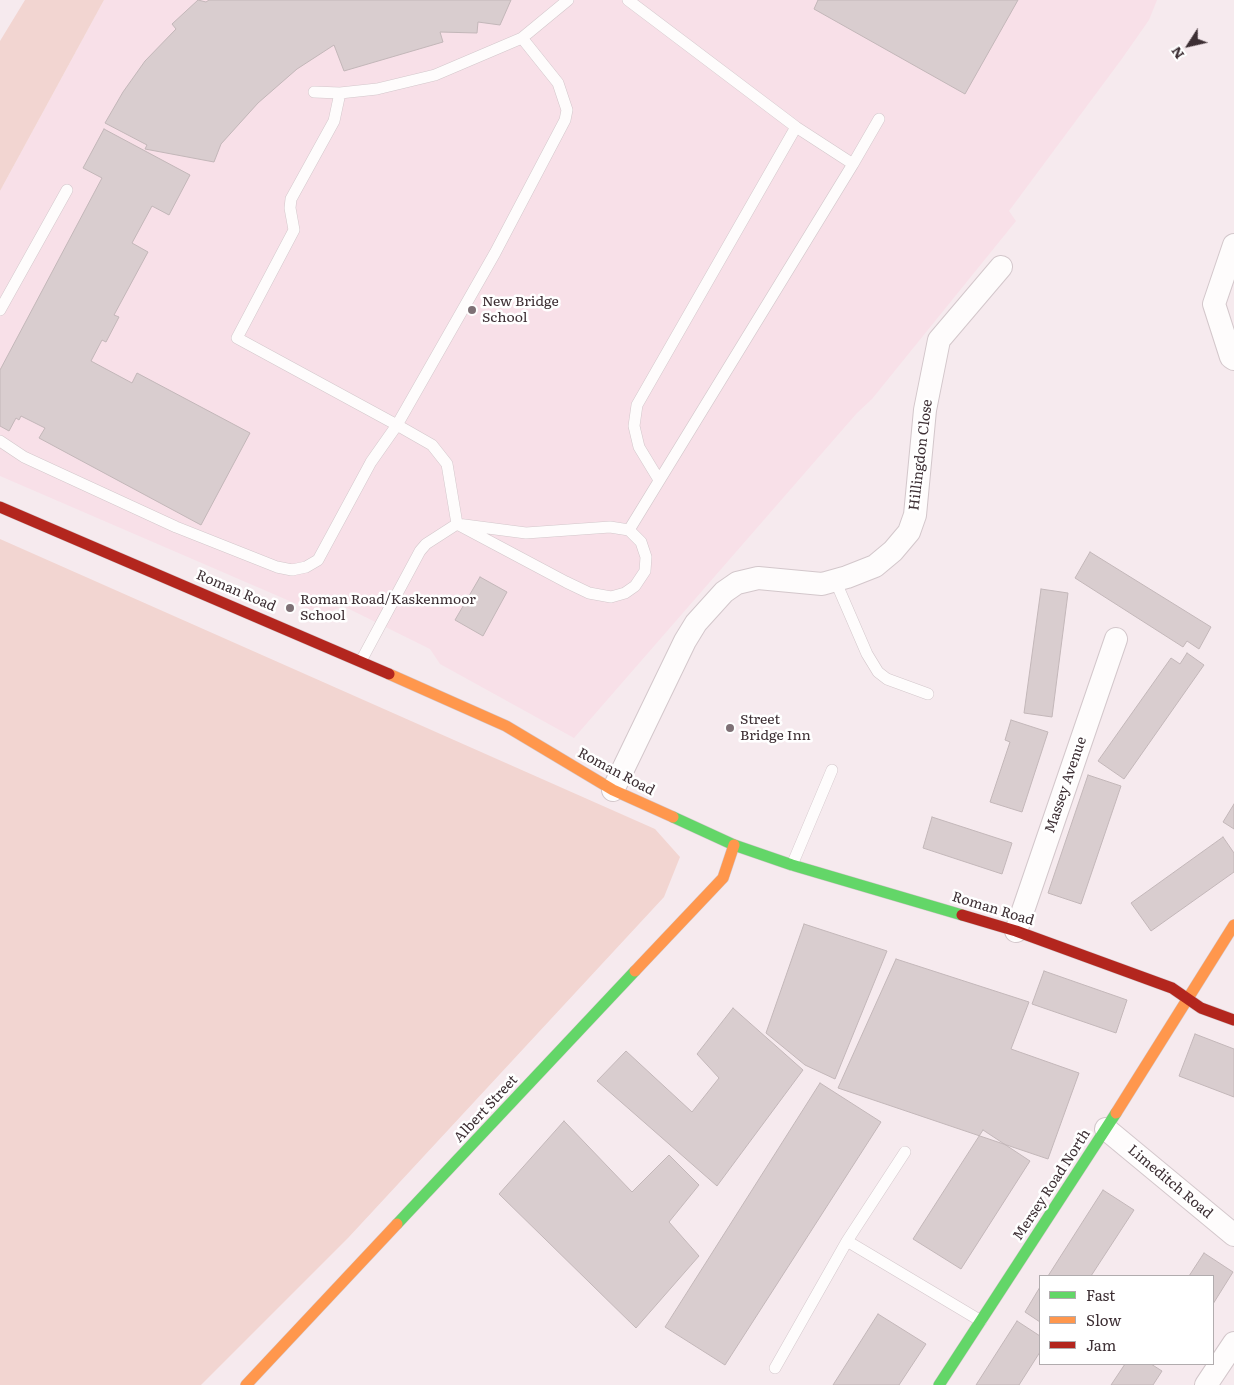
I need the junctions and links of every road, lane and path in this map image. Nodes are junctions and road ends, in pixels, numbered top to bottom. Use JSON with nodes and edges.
{"nodes":[{"id":1,"x":568,"y":0,"type":"edge"},
{"id":2,"x":628,"y":0,"type":"edge"},
{"id":3,"x":522,"y":38,"type":"junction"},
{"id":4,"x":314,"y":92,"type":"dead end"},
{"id":5,"x":340,"y":93,"type":"junction"},
{"id":6,"x":880,"y":119,"type":"dead end"},
{"id":7,"x":796,"y":127,"type":"junction"},
{"id":8,"x":853,"y":164,"type":"junction"},
{"id":9,"x":67,"y":190,"type":"dead end"},
{"id":10,"x":1234,"y":245,"type":"edge"},
{"id":11,"x":1001,"y":267,"type":"dead end"},
{"id":12,"x":0,"y":310,"type":"edge"},
{"id":13,"x":1234,"y":359,"type":"edge"},
{"id":14,"x":397,"y":425,"type":"junction"},
{"id":15,"x":0,"y":441,"type":"edge"},
{"id":16,"x":659,"y":480,"type":"junction"},
{"id":17,"x":0,"y":506,"type":"edge"},
{"id":18,"x":457,"y":524,"type":"junction"},
{"id":19,"x":628,"y":530,"type":"junction"},
{"id":20,"x":834,"y":580,"type":"junction"},
{"id":21,"x":1116,"y":639,"type":"dead end"},
{"id":22,"x":361,"y":661,"type":"junction"},
{"id":23,"x":928,"y":694,"type":"dead end"},
{"id":24,"x":832,"y":770,"type":"dead end"},
{"id":25,"x":613,"y":790,"type":"junction"},
{"id":26,"x":734,"y":845,"type":"junction"},
{"id":27,"x":792,"y":865,"type":"junction"},
{"id":28,"x":1234,"y":925,"type":"edge"},
{"id":29,"x":1016,"y":931,"type":"junction"},
{"id":30,"x":1187,"y":1000,"type":"junction"},
{"id":31,"x":1234,"y":1020,"type":"edge"},
{"id":32,"x":1106,"y":1129,"type":"junction"},
{"id":33,"x":905,"y":1152,"type":"dead end"},
{"id":34,"x":1234,"y":1235,"type":"edge"},
{"id":35,"x":847,"y":1241,"type":"junction"},
{"id":36,"x":981,"y":1321,"type":"junction"},
{"id":37,"x":1234,"y":1343,"type":"edge"},
{"id":38,"x":775,"y":1368,"type":"dead end"},
{"id":39,"x":246,"y":1385,"type":"edge"},
{"id":40,"x":939,"y":1385,"type":"edge"},
{"id":41,"x":1206,"y":1385,"type":"edge"}],
"edges":[{"from":1,"to":3,"type":"lane"},
{"from":2,"to":7,"type":"lane"},
{"from":3,"to":5,"type":"lane"},
{"from":3,"to":14,"type":"lane"},
{"from":4,"to":5,"type":"lane"},
{"from":5,"to":14,"type":"lane"},
{"from":6,"to":8,"type":"lane"},
{"from":7,"to":8,"type":"lane"},
{"from":7,"to":16,"type":"lane"},
{"from":8,"to":16,"type":"lane"},
{"from":9,"to":12,"type":"lane"},
{"from":10,"to":13,"type":"street"},
{"from":11,"to":20,"type":"street","name":"Hillingdon Close"},
{"from":14,"to":15,"type":"lane"},
{"from":14,"to":18,"type":"lane"},
{"from":16,"to":19,"type":"lane"},
{"from":17,"to":22,"type":"street","name":"Roman Road"},
{"from":18,"to":19,"type":"lane"},
{"from":18,"to":19,"type":"lane"},
{"from":18,"to":22,"type":"lane"},
{"from":20,"to":23,"type":"lane"},
{"from":20,"to":25,"type":"street","name":"Hillingdon Close"},
{"from":21,"to":29,"type":"street","name":"Massey Avenue"},
{"from":22,"to":25,"type":"street","name":"Roman Road"},
{"from":24,"to":27,"type":"lane"},
{"from":25,"to":26,"type":"street","name":"Roman Road"},
{"from":26,"to":27,"type":"street","name":"Roman Road"},
{"from":26,"to":39,"type":"street","name":"Albert Street"},
{"from":27,"to":29,"type":"street","name":"Roman Road"},
{"from":28,"to":30,"type":"street","name":"Mersey Road North"},
{"from":29,"to":30,"type":"street","name":"Roman Road"},
{"from":30,"to":31,"type":"street","name":"Roman Road"},
{"from":30,"to":32,"type":"street","name":"Mersey Road North"},
{"from":32,"to":34,"type":"street","name":"Limeditch Road"},
{"from":32,"to":36,"type":"street","name":"Mersey Road North"},
{"from":33,"to":35,"type":"lane"},
{"from":35,"to":36,"type":"lane"},
{"from":35,"to":38,"type":"lane"},
{"from":36,"to":40,"type":"street","name":"Mersey Road North"},
{"from":37,"to":41,"type":"street"}]}
